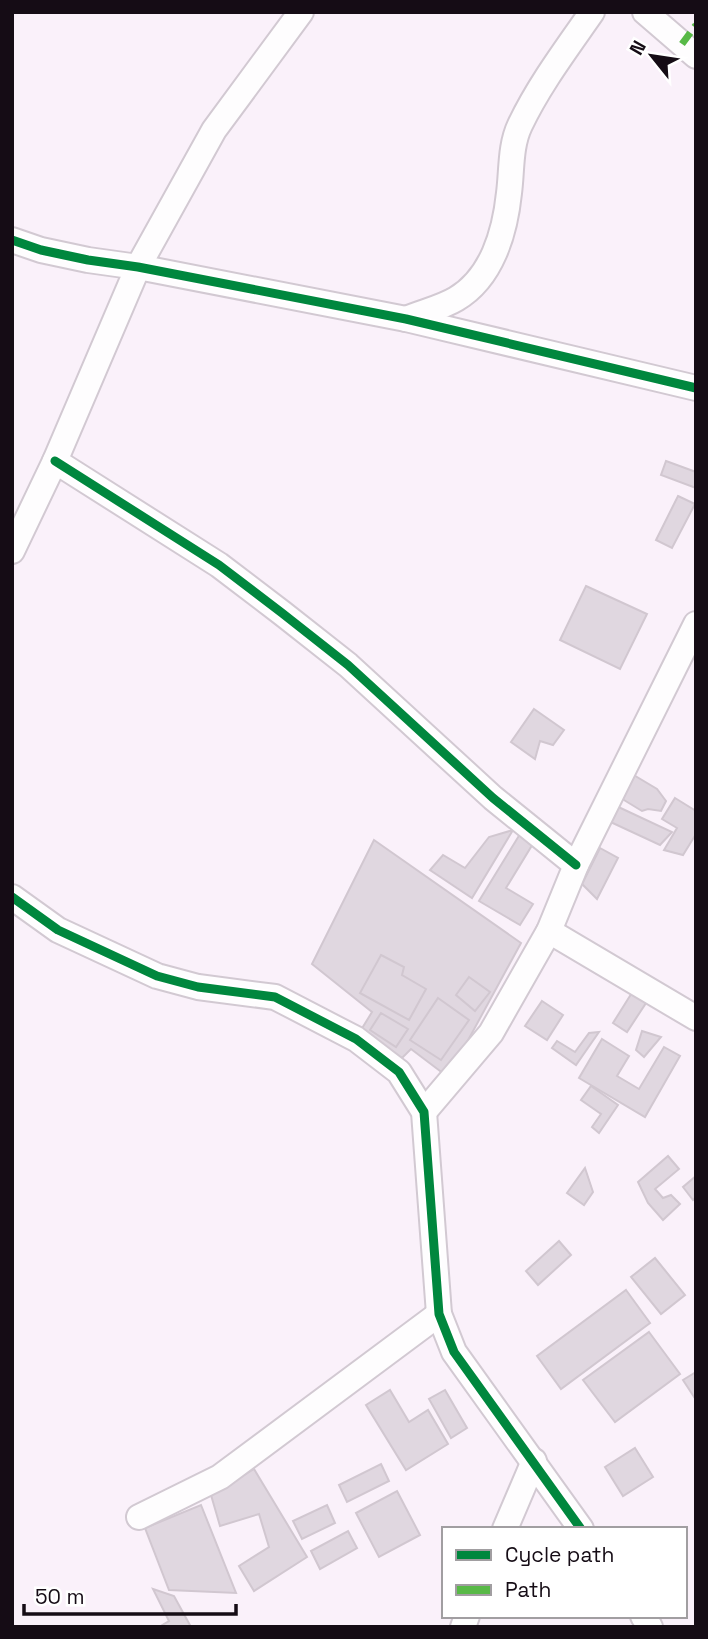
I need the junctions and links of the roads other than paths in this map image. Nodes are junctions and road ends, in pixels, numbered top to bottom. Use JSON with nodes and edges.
{"nodes":[{"id":1,"x":300,"y":12,"type":"edge"},
{"id":2,"x":592,"y":12,"type":"edge"},
{"id":3,"x":645,"y":12,"type":"edge"},
{"id":4,"x":696,"y":56,"type":"edge"},
{"id":5,"x":12,"y":240,"type":"edge"},
{"id":6,"x":138,"y":267,"type":"junction"},
{"id":7,"x":406,"y":319,"type":"junction"},
{"id":8,"x":696,"y":388,"type":"edge"},
{"id":9,"x":55,"y":461,"type":"junction"},
{"id":10,"x":12,"y":551,"type":"edge"},
{"id":11,"x":696,"y":624,"type":"edge"},
{"id":12,"x":576,"y":865,"type":"junction"},
{"id":13,"x":12,"y":897,"type":"edge"},
{"id":14,"x":549,"y":931,"type":"junction"},
{"id":15,"x":696,"y":1018,"type":"edge"},
{"id":16,"x":424,"y":1112,"type":"junction"},
{"id":17,"x":439,"y":1314,"type":"junction"},
{"id":18,"x":534,"y":1461,"type":"junction"},
{"id":19,"x":139,"y":1517,"type":"dead end"},
{"id":20,"x":506,"y":1527,"type":"edge"},
{"id":21,"x":580,"y":1527,"type":"edge"}],
"edges":[{"from":1,"to":6,"type":"street"},
{"from":2,"to":7,"type":"street"},
{"from":3,"to":4,"type":"street"},
{"from":5,"to":6,"type":"street"},
{"from":6,"to":7,"type":"street"},
{"from":6,"to":9,"type":"street"},
{"from":7,"to":8,"type":"street"},
{"from":9,"to":10,"type":"street"},
{"from":9,"to":12,"type":"street"},
{"from":11,"to":12,"type":"street"},
{"from":12,"to":14,"type":"street"},
{"from":13,"to":16,"type":"street"},
{"from":14,"to":15,"type":"street"},
{"from":14,"to":16,"type":"street"},
{"from":16,"to":17,"type":"street"},
{"from":17,"to":18,"type":"street"},
{"from":17,"to":19,"type":"street"},
{"from":18,"to":20,"type":"street"},
{"from":18,"to":21,"type":"street"}]}
